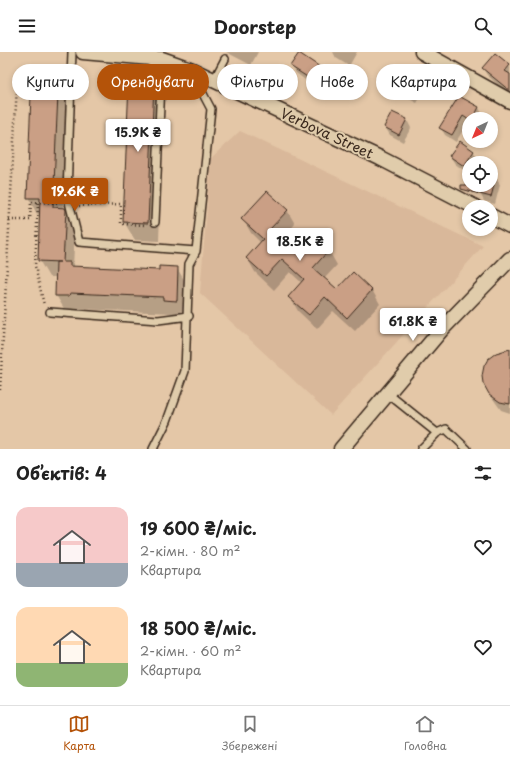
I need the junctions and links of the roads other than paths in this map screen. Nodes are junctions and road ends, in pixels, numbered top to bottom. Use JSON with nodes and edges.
{"nodes":[{"id":1,"x":72,"y":52,"type":"edge"},
{"id":2,"x":83,"y":52,"type":"edge"},
{"id":3,"x":422,"y":52,"type":"edge"},
{"id":4,"x":112,"y":53,"type":"edge"},
{"id":5,"x":162,"y":59,"type":"junction"},
{"id":6,"x":225,"y":59,"type":"dead end"},
{"id":7,"x":176,"y":64,"type":"edge"},
{"id":8,"x":209,"y":78,"type":"edge"},
{"id":9,"x":214,"y":80,"type":"junction"},
{"id":10,"x":206,"y":100,"type":"edge"},
{"id":11,"x":510,"y":101,"type":"edge"},
{"id":12,"x":462,"y":201,"type":"edge"},
{"id":13,"x":498,"y":220,"type":"edge"},
{"id":14,"x":155,"y":222,"type":"road end"},
{"id":15,"x":510,"y":226,"type":"edge"},
{"id":16,"x":196,"y":251,"type":"junction"},
{"id":17,"x":510,"y":259,"type":"edge"},
{"id":18,"x":50,"y":312,"type":"road end"},
{"id":19,"x":189,"y":316,"type":"junction"},
{"id":20,"x":387,"y":393,"type":"junction"},
{"id":21,"x":437,"y":433,"type":"junction"},
{"id":22,"x":153,"y":449,"type":"edge"},
{"id":23,"x":341,"y":449,"type":"edge"},
{"id":24,"x":422,"y":449,"type":"edge"},
{"id":25,"x":467,"y":449,"type":"edge"}],
"edges":[{"from":1,"to":16,"type":"lane"},
{"from":2,"to":4,"type":"street","name":"Verbova Street"},
{"from":3,"to":11,"type":"street"},
{"from":4,"to":5,"type":"street","name":"Verbova Street"},
{"from":5,"to":7,"type":"street","name":"Verbova Street"},
{"from":5,"to":14,"type":"lane"},
{"from":6,"to":9,"type":"lane"},
{"from":8,"to":9,"type":"street","name":"Verbova Street"},
{"from":9,"to":12,"type":"street","name":"Verbova Street"},
{"from":10,"to":16,"type":"lane"},
{"from":13,"to":15,"type":"street"},
{"from":16,"to":19,"type":"lane"},
{"from":17,"to":20,"type":"street"},
{"from":18,"to":19,"type":"lane"},
{"from":19,"to":22,"type":"lane"},
{"from":20,"to":21,"type":"lane"},
{"from":20,"to":23,"type":"street"},
{"from":21,"to":24,"type":"lane"},
{"from":21,"to":25,"type":"lane"}]}
